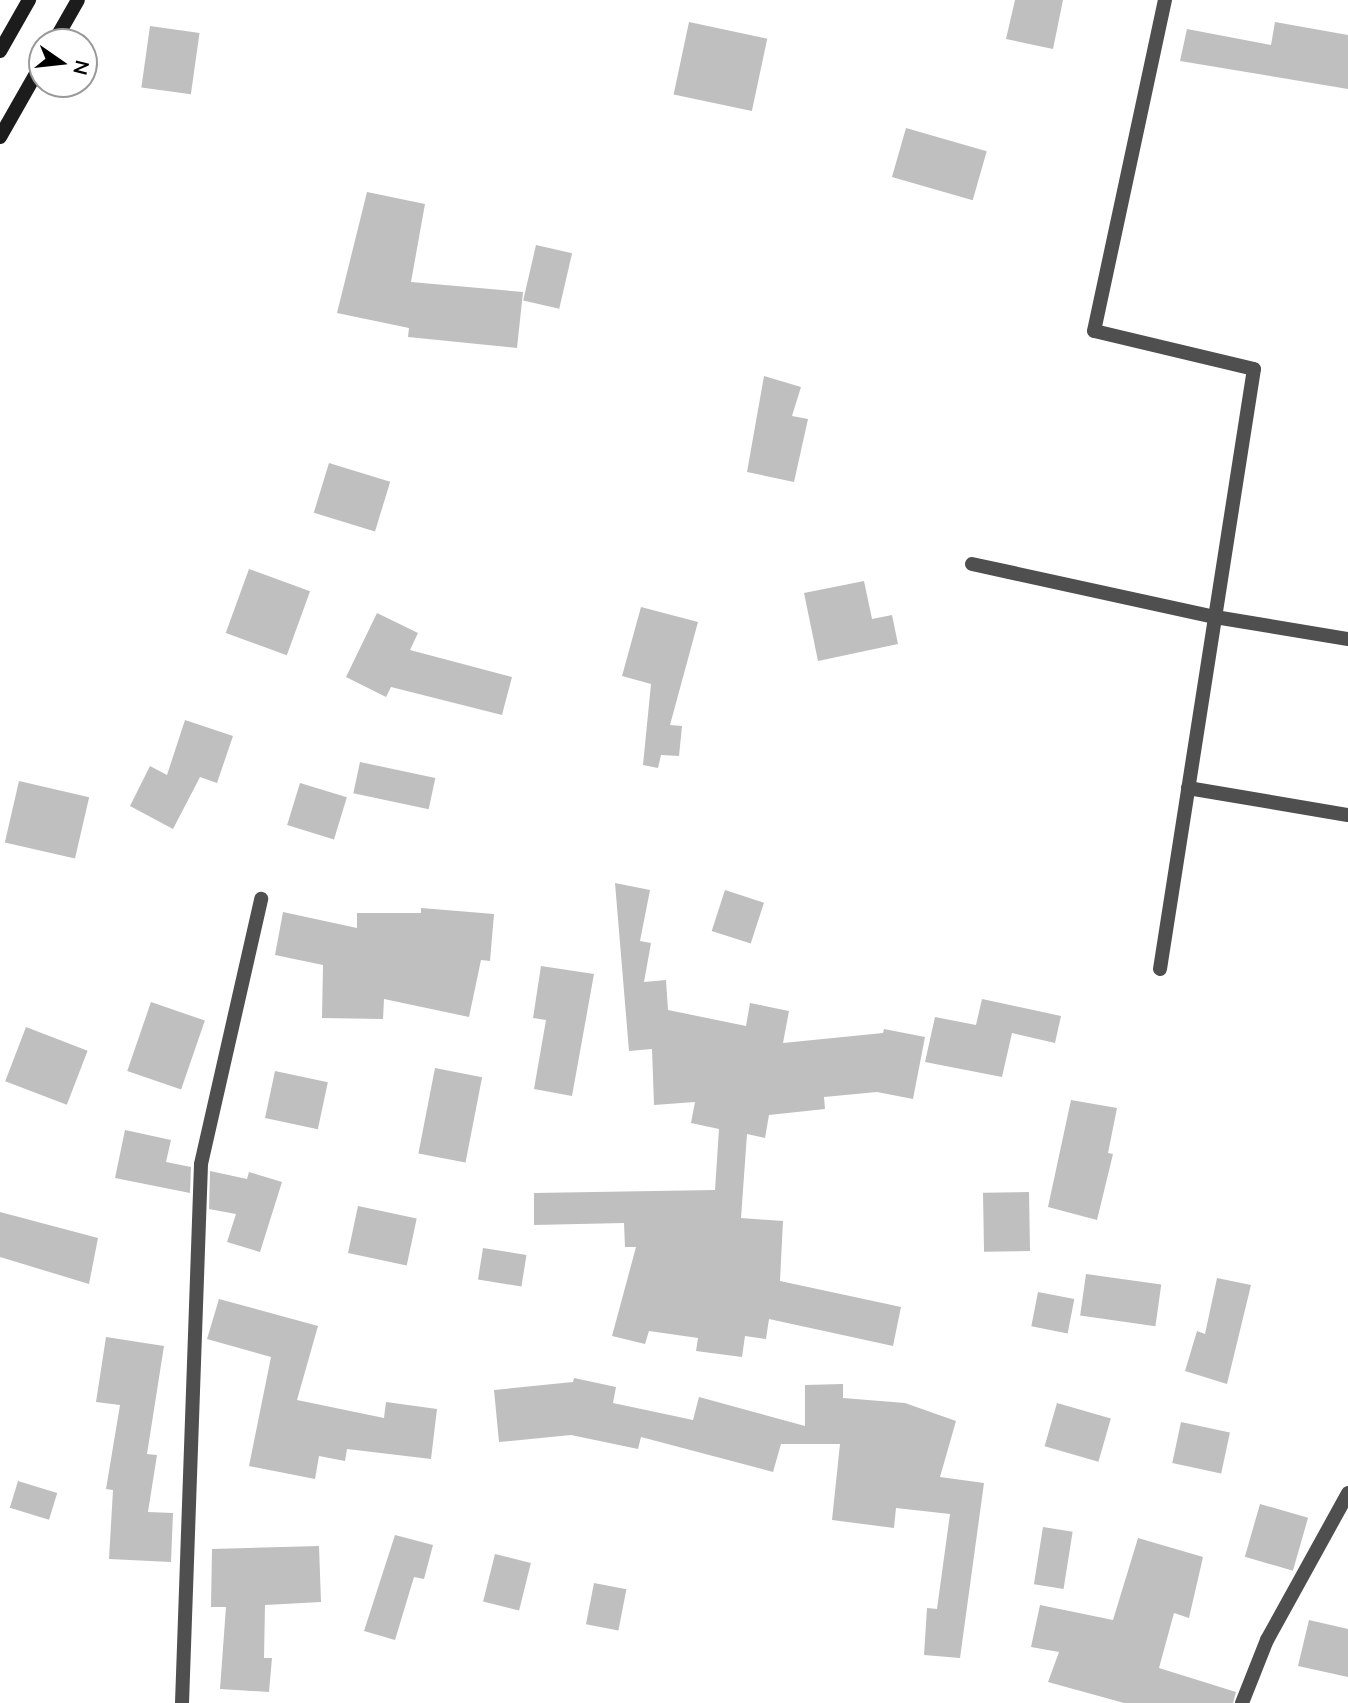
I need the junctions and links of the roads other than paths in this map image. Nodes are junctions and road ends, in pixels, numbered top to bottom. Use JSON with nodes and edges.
{"nodes":[{"id":1,"x":29,"y":0,"type":"edge"},
{"id":2,"x":78,"y":0,"type":"edge"},
{"id":3,"x":1165,"y":0,"type":"edge"},
{"id":4,"x":62,"y":28,"type":"edge"},
{"id":5,"x":0,"y":51,"type":"edge"},
{"id":6,"x":28,"y":88,"type":"edge"},
{"id":7,"x":0,"y":137,"type":"edge"},
{"id":8,"x":972,"y":564,"type":"dead end"},
{"id":9,"x":1215,"y":617,"type":"junction"},
{"id":10,"x":1348,"y":639,"type":"edge"},
{"id":11,"x":1188,"y":788,"type":"junction"},
{"id":12,"x":1348,"y":815,"type":"edge"},
{"id":13,"x":261,"y":900,"type":"dead end"},
{"id":14,"x":1160,"y":969,"type":"dead end"},
{"id":15,"x":1348,"y":1493,"type":"edge"},
{"id":16,"x":182,"y":1703,"type":"edge"},
{"id":17,"x":1242,"y":1703,"type":"edge"}],
"edges":[{"from":1,"to":5,"type":"street"},
{"from":2,"to":4,"type":"street"},
{"from":3,"to":9,"type":"street"},
{"from":6,"to":7,"type":"street"},
{"from":8,"to":9,"type":"street"},
{"from":9,"to":10,"type":"street"},
{"from":9,"to":11,"type":"street"},
{"from":11,"to":12,"type":"street"},
{"from":11,"to":14,"type":"street"},
{"from":13,"to":16,"type":"street"},
{"from":15,"to":17,"type":"street"}]}
